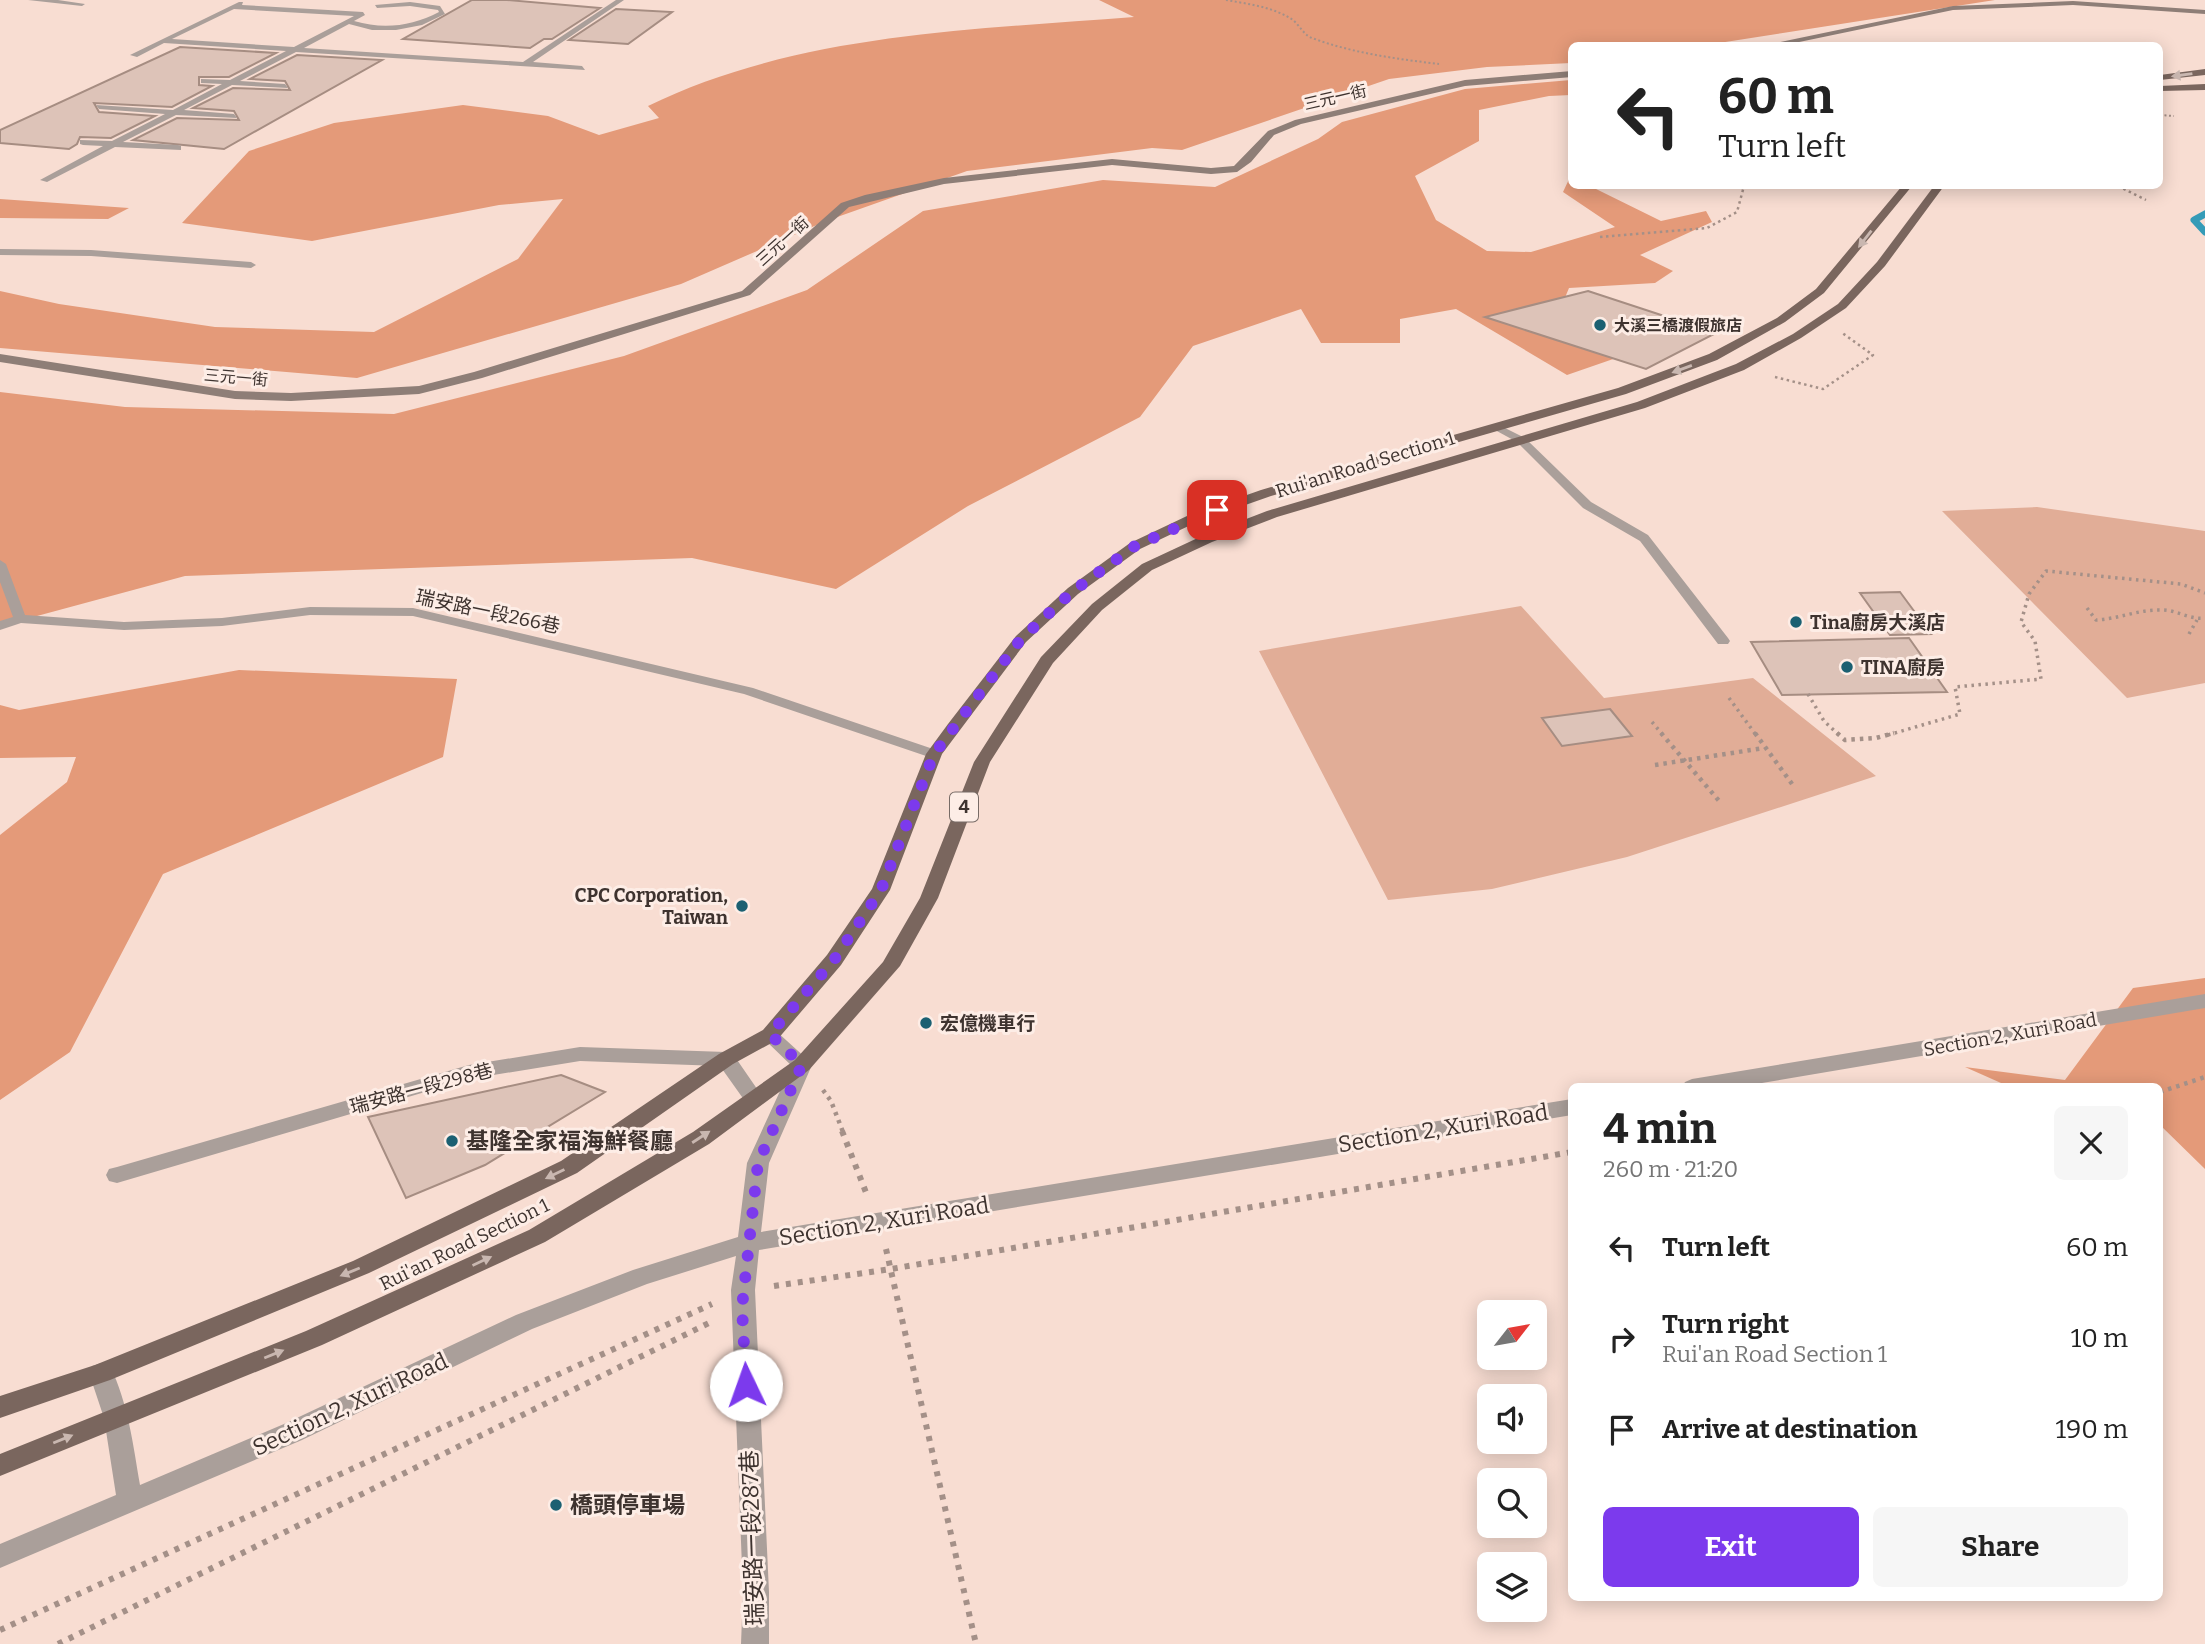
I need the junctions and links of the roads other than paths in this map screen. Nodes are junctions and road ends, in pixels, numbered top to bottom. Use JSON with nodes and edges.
{"nodes":[{"id":1,"x":31,"y":0,"type":"edge"},
{"id":2,"x":246,"y":0,"type":"edge"},
{"id":3,"x":389,"y":0,"type":"edge"},
{"id":4,"x":621,"y":0,"type":"edge"},
{"id":5,"x":82,"y":4,"type":"dead end"},
{"id":6,"x":377,"y":6,"type":"junction"},
{"id":7,"x":232,"y":7,"type":"junction"},
{"id":8,"x":2205,"y":12,"type":"edge"},
{"id":9,"x":363,"y":14,"type":"junction"},
{"id":10,"x":348,"y":22,"type":"junction"},
{"id":11,"x":164,"y":41,"type":"junction"},
{"id":12,"x":1785,"y":42,"type":"edge"},
{"id":13,"x":296,"y":49,"type":"junction"},
{"id":14,"x":134,"y":55,"type":"dead end"},
{"id":15,"x":526,"y":64,"type":"junction"},
{"id":16,"x":582,"y":68,"type":"dead end"},
{"id":17,"x":2205,"y":72,"type":"edge"},
{"id":18,"x":1568,"y":74,"type":"edge"},
{"id":19,"x":2163,"y":78,"type":"edge"},
{"id":20,"x":204,"y":80,"type":"dead end"},
{"id":21,"x":231,"y":83,"type":"junction"},
{"id":22,"x":285,"y":86,"type":"dead end"},
{"id":23,"x":2205,"y":87,"type":"edge"},
{"id":24,"x":2163,"y":89,"type":"edge"},
{"id":25,"x":99,"y":107,"type":"dead end"},
{"id":26,"x":174,"y":112,"type":"junction"},
{"id":27,"x":234,"y":116,"type":"dead end"},
{"id":28,"x":83,"y":142,"type":"dead end"},
{"id":29,"x":114,"y":144,"type":"junction"},
{"id":30,"x":178,"y":148,"type":"dead end"},
{"id":31,"x":44,"y":180,"type":"dead end"},
{"id":32,"x":1905,"y":189,"type":"edge"},
{"id":33,"x":1937,"y":189,"type":"edge"},
{"id":34,"x":0,"y":252,"type":"edge"},
{"id":35,"x":251,"y":265,"type":"dead end"},
{"id":36,"x":0,"y":358,"type":"edge"},
{"id":37,"x":1499,"y":428,"type":"junction"},
{"id":38,"x":1521,"y":440,"type":"junction"},
{"id":39,"x":0,"y":564,"type":"edge"},
{"id":40,"x":20,"y":619,"type":"junction"},
{"id":41,"x":0,"y":626,"type":"edge"},
{"id":42,"x":1723,"y":641,"type":"dead end"},
{"id":43,"x":934,"y":754,"type":"junction"},
{"id":44,"x":2205,"y":1001,"type":"edge"},
{"id":45,"x":770,"y":1034,"type":"junction"},
{"id":46,"x":726,"y":1059,"type":"junction"},
{"id":47,"x":802,"y":1065,"type":"junction"},
{"id":48,"x":1716,"y":1083,"type":"edge"},
{"id":49,"x":754,"y":1099,"type":"junction"},
{"id":50,"x":1568,"y":1108,"type":"edge"},
{"id":51,"x":117,"y":1175,"type":"dead end"},
{"id":52,"x":748,"y":1243,"type":"junction"},
{"id":53,"x":101,"y":1373,"type":"junction"},
{"id":54,"x":0,"y":1407,"type":"edge"},
{"id":55,"x":116,"y":1418,"type":"junction"},
{"id":56,"x":0,"y":1465,"type":"edge"},
{"id":57,"x":130,"y":1502,"type":"junction"},
{"id":58,"x":0,"y":1556,"type":"edge"},
{"id":59,"x":755,"y":1644,"type":"edge"}],
"edges":[{"from":1,"to":5,"type":"lane"},
{"from":2,"to":7,"type":"lane"},
{"from":3,"to":6,"type":"lane"},
{"from":4,"to":15,"type":"lane"},
{"from":6,"to":9,"type":"lane"},
{"from":6,"to":10,"type":"lane"},
{"from":7,"to":9,"type":"lane"},
{"from":7,"to":11,"type":"lane"},
{"from":8,"to":12,"type":"street"},
{"from":9,"to":10,"type":"lane"},
{"from":10,"to":13,"type":"lane"},
{"from":11,"to":13,"type":"lane"},
{"from":11,"to":14,"type":"lane"},
{"from":13,"to":15,"type":"lane"},
{"from":13,"to":21,"type":"lane"},
{"from":15,"to":16,"type":"lane"},
{"from":17,"to":19,"type":"main road","one_way":true},
{"from":18,"to":36,"type":"street","name":"三元一街"},
{"from":20,"to":21,"type":"lane"},
{"from":21,"to":22,"type":"lane"},
{"from":21,"to":26,"type":"lane"},
{"from":23,"to":24,"type":"main road"},
{"from":25,"to":26,"type":"lane"},
{"from":26,"to":27,"type":"lane"},
{"from":26,"to":29,"type":"lane"},
{"from":28,"to":29,"type":"lane"},
{"from":29,"to":30,"type":"lane"},
{"from":29,"to":31,"type":"lane"},
{"from":32,"to":37,"type":"main road","name":"Rui'an Road Section 1","number":"4","one_way":true},
{"from":33,"to":38,"type":"main road","name":"Rui'an Road Section 1","number":"4"},
{"from":34,"to":35,"type":"street"},
{"from":37,"to":38,"type":"lane"},
{"from":37,"to":43,"type":"main road","name":"Rui'an Road Section 1","number":"4"},
{"from":38,"to":42,"type":"lane"},
{"from":38,"to":47,"type":"main road","name":"Rui'an Road Section 1","number":"4"},
{"from":39,"to":40,"type":"lane"},
{"from":40,"to":41,"type":"lane","name":"瑞安路一段266巷"},
{"from":40,"to":43,"type":"lane","name":"瑞安路一段266巷"},
{"from":43,"to":45,"type":"main road","name":"Rui'an Road Section 1","number":"4"},
{"from":44,"to":48,"type":"street","name":"Section 2, Xuri Road"},
{"from":45,"to":46,"type":"main road","name":"Rui'an Road Section 1","number":"4"},
{"from":45,"to":47,"type":"lane"},
{"from":46,"to":49,"type":"street"},
{"from":46,"to":51,"type":"street","name":"瑞安路一段298巷"},
{"from":46,"to":53,"type":"main road","name":"Rui'an Road Section 1","number":"4","one_way":true},
{"from":47,"to":49,"type":"main road","name":"Rui'an Road Section 1","number":"4"},
{"from":47,"to":52,"type":"street","name":"瑞安路一段287巷"},
{"from":55,"to":49,"type":"main road","name":"Rui'an Road Section 1","number":"4","one_way":true},
{"from":50,"to":52,"type":"street","name":"Section 2, Xuri Road"},
{"from":52,"to":57,"type":"street","name":"Section 2, Xuri Road"},
{"from":52,"to":59,"type":"street","name":"瑞安路一段287巷"},
{"from":53,"to":54,"type":"main road","name":"Rui'an Road Section 1","number":"4"},
{"from":53,"to":55,"type":"street"},
{"from":56,"to":55,"type":"main road","name":"Rui'an Road Section 1","number":"4","one_way":true},
{"from":55,"to":57,"type":"street"},
{"from":57,"to":58,"type":"street","name":"Section 2, Xuri Road"}]}
